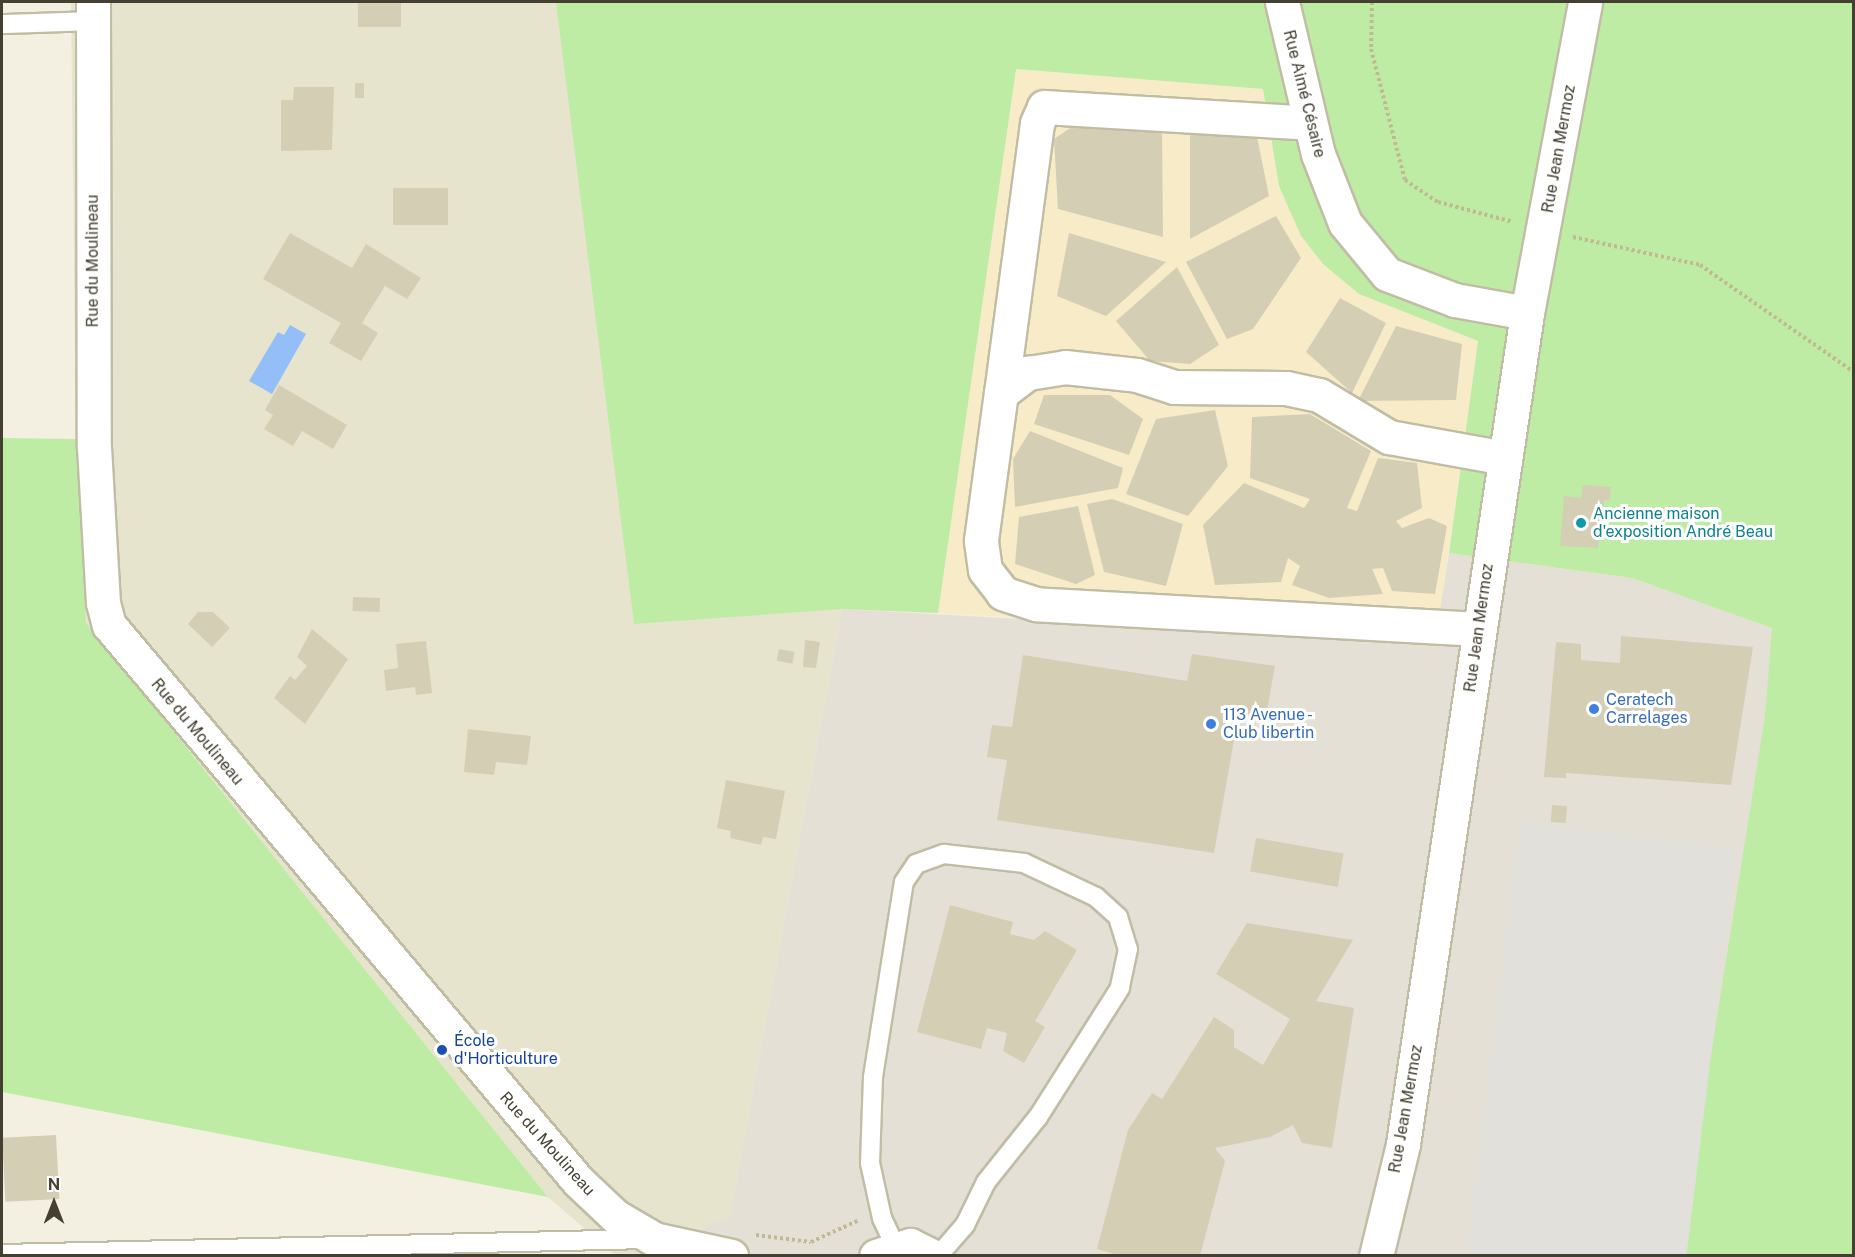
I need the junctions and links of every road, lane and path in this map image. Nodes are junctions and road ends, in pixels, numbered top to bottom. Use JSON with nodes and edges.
{"nodes":[{"id":1,"x":1282,"y":2,"type":"edge"},
{"id":2,"x":1372,"y":2,"type":"edge"},
{"id":3,"x":1585,"y":2,"type":"edge"},
{"id":4,"x":93,"y":11,"type":"edge"},
{"id":5,"x":2,"y":24,"type":"edge"},
{"id":6,"x":1310,"y":123,"type":"junction"},
{"id":7,"x":1545,"y":230,"type":"junction"},
{"id":8,"x":1527,"y":313,"type":"junction"},
{"id":9,"x":1854,"y":372,"type":"edge"},
{"id":10,"x":1001,"y":393,"type":"junction"},
{"id":11,"x":1505,"y":458,"type":"junction"},
{"id":12,"x":1479,"y":630,"type":"junction"},
{"id":13,"x":880,"y":1215,"type":"junction"},
{"id":14,"x":654,"y":1239,"type":"junction"},
{"id":15,"x":740,"y":1245,"type":"edge"},
{"id":16,"x":886,"y":1251,"type":"edge"},
{"id":17,"x":2,"y":1254,"type":"edge"},
{"id":18,"x":933,"y":1256,"type":"edge"},
{"id":19,"x":938,"y":1256,"type":"edge"},
{"id":20,"x":1376,"y":1256,"type":"edge"}],
"edges":[{"from":1,"to":6,"type":"street","name":"Rue Aimé Césaire"},
{"from":2,"to":7,"type":"path"},
{"from":3,"to":7,"type":"street","name":"Rue Jean Mermoz"},
{"from":4,"to":5,"type":"lane"},
{"from":4,"to":14,"type":"street","name":"Rue du Moulineau"},
{"from":6,"to":8,"type":"street","name":"Rue Aimé Césaire"},
{"from":6,"to":10,"type":"street"},
{"from":7,"to":8,"type":"street","name":"Rue Jean Mermoz"},
{"from":7,"to":9,"type":"path"},
{"from":8,"to":11,"type":"street","name":"Rue Jean Mermoz"},
{"from":10,"to":11,"type":"street"},
{"from":10,"to":12,"type":"street"},
{"from":11,"to":12,"type":"street","name":"Rue Jean Mermoz"},
{"from":12,"to":20,"type":"street","name":"Rue Jean Mermoz"},
{"from":13,"to":15,"type":"path"},
{"from":13,"to":16,"type":"lane"},
{"from":13,"to":19,"type":"lane"},
{"from":14,"to":15,"type":"street","name":"Rue du Moulineau"},
{"from":14,"to":17,"type":"lane"},
{"from":16,"to":18,"type":"street"}]}
